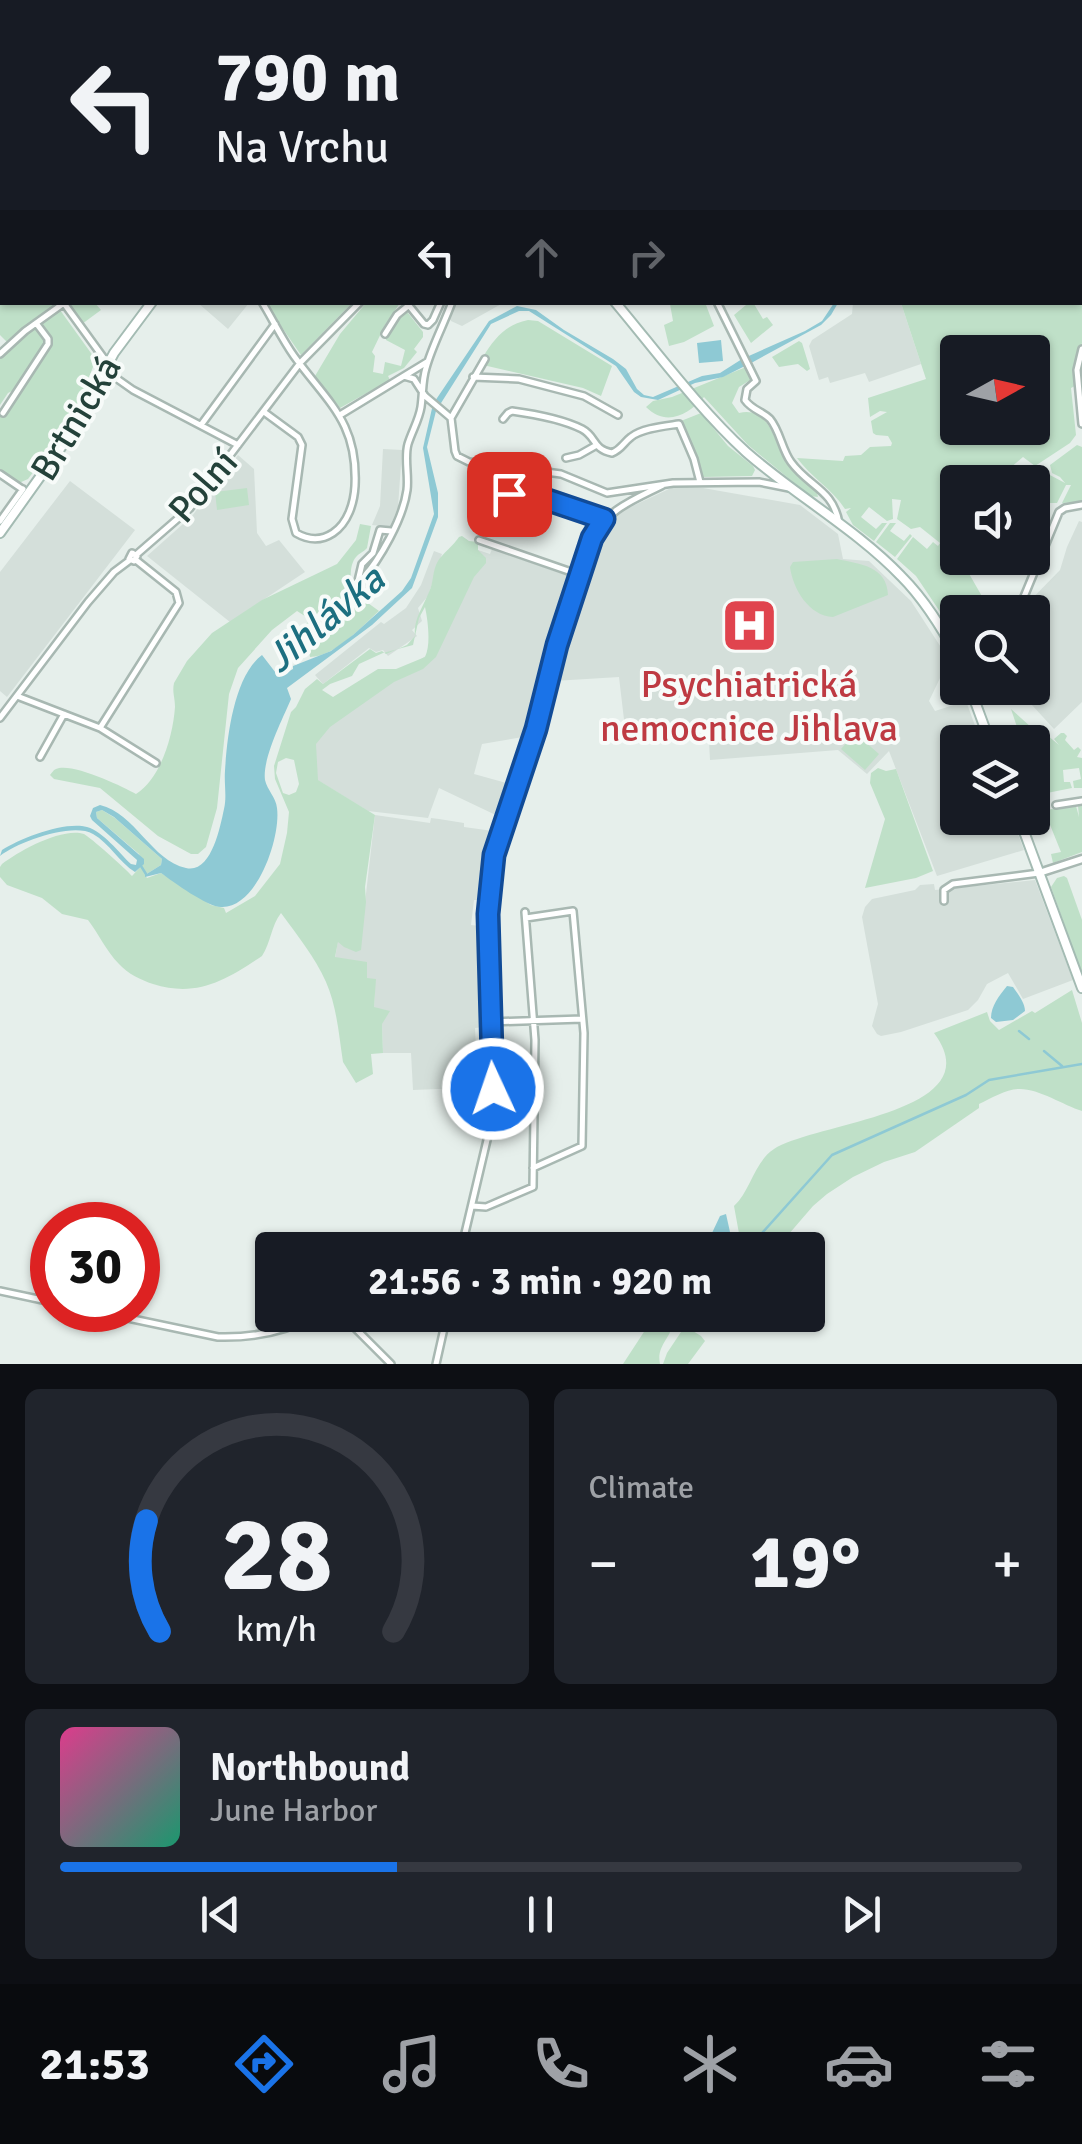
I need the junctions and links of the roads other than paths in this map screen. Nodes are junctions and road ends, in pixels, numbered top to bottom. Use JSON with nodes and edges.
{"nodes":[{"id":1,"x":61,"y":305,"type":"edge"},
{"id":2,"x":65,"y":305,"type":"edge"},
{"id":3,"x":149,"y":305,"type":"edge"},
{"id":4,"x":264,"y":305,"type":"edge"},
{"id":5,"x":357,"y":305,"type":"edge"},
{"id":6,"x":406,"y":305,"type":"edge"},
{"id":7,"x":408,"y":305,"type":"edge"},
{"id":8,"x":440,"y":305,"type":"edge"},
{"id":9,"x":451,"y":305,"type":"edge"},
{"id":10,"x":614,"y":305,"type":"edge"},
{"id":11,"x":718,"y":305,"type":"edge"},
{"id":12,"x":36,"y":323,"type":"junction"},
{"id":13,"x":274,"y":324,"type":"junction"},
{"id":14,"x":385,"y":334,"type":"dead end"},
{"id":15,"x":0,"y":339,"type":"edge"},
{"id":16,"x":6,"y":347,"type":"junction"},
{"id":17,"x":1082,"y":349,"type":"edge"},
{"id":18,"x":0,"y":354,"type":"edge"},
{"id":19,"x":484,"y":358,"type":"dead end"},
{"id":20,"x":428,"y":362,"type":"junction"},
{"id":21,"x":300,"y":363,"type":"junction"},
{"id":22,"x":106,"y":367,"type":"junction"},
{"id":23,"x":404,"y":376,"type":"junction"},
{"id":24,"x":473,"y":377,"type":"junction"},
{"id":25,"x":422,"y":390,"type":"junction"},
{"id":26,"x":264,"y":412,"type":"junction"},
{"id":27,"x":3,"y":413,"type":"dead end"},
{"id":28,"x":340,"y":415,"type":"junction"},
{"id":29,"x":618,"y":415,"type":"dead end"},
{"id":30,"x":450,"y":418,"type":"junction"},
{"id":31,"x":503,"y":419,"type":"dead end"},
{"id":32,"x":1082,"y":424,"type":"edge"},
{"id":33,"x":201,"y":425,"type":"junction"},
{"id":34,"x":238,"y":446,"type":"junction"},
{"id":35,"x":596,"y":446,"type":"junction"},
{"id":36,"x":566,"y":458,"type":"dead end"},
{"id":37,"x":768,"y":470,"type":"junction"},
{"id":38,"x":2,"y":475,"type":"edge"},
{"id":39,"x":700,"y":482,"type":"junction"},
{"id":40,"x":759,"y":482,"type":"junction"},
{"id":41,"x":664,"y":485,"type":"junction"},
{"id":42,"x":791,"y":488,"type":"junction"},
{"id":43,"x":26,"y":491,"type":"junction"},
{"id":44,"x":475,"y":491,"type":"dead end"},
{"id":45,"x":824,"y":492,"type":"junction"},
{"id":46,"x":1082,"y":505,"type":"edge"},
{"id":47,"x":814,"y":506,"type":"junction"},
{"id":48,"x":604,"y":519,"type":"junction"},
{"id":49,"x":0,"y":521,"type":"edge"},
{"id":50,"x":840,"y":525,"type":"junction"},
{"id":51,"x":392,"y":530,"type":"junction"},
{"id":52,"x":0,"y":533,"type":"edge"},
{"id":53,"x":478,"y":540,"type":"dead end"},
{"id":54,"x":134,"y":558,"type":"junction"},
{"id":55,"x":580,"y":576,"type":"junction"},
{"id":56,"x":1025,"y":595,"type":"edge"},
{"id":57,"x":940,"y":627,"type":"edge"},
{"id":58,"x":17,"y":696,"type":"junction"},
{"id":59,"x":1,"y":714,"type":"edge"},
{"id":60,"x":64,"y":714,"type":"junction"},
{"id":61,"x":100,"y":728,"type":"junction"},
{"id":62,"x":40,"y":757,"type":"dead end"},
{"id":63,"x":156,"y":763,"type":"dead end"},
{"id":64,"x":1082,"y":801,"type":"edge"},
{"id":65,"x":1056,"y":805,"type":"dead end"},
{"id":66,"x":1026,"y":835,"type":"edge"},
{"id":67,"x":1082,"y":858,"type":"edge"},
{"id":68,"x":1040,"y":873,"type":"junction"},
{"id":69,"x":944,"y":900,"type":"dead end"},
{"id":70,"x":1082,"y":988,"type":"edge"},
{"id":71,"x":582,"y":1019,"type":"junction"},
{"id":72,"x":533,"y":1021,"type":"junction"},
{"id":73,"x":490,"y":1022,"type":"junction"},
{"id":74,"x":533,"y":1168,"type":"junction"},
{"id":75,"x":472,"y":1206,"type":"junction"},
{"id":76,"x":466,"y":1232,"type":"edge"},
{"id":77,"x":0,"y":1291,"type":"edge"},
{"id":78,"x":30,"y":1297,"type":"edge"},
{"id":79,"x":160,"y":1325,"type":"edge"},
{"id":80,"x":278,"y":1332,"type":"edge"},
{"id":81,"x":359,"y":1332,"type":"edge"},
{"id":82,"x":443,"y":1332,"type":"edge"},
{"id":83,"x":390,"y":1364,"type":"edge"},
{"id":84,"x":436,"y":1364,"type":"edge"}],
"edges":[{"from":1,"to":12,"type":"street"},
{"from":2,"to":22,"type":"street"},
{"from":3,"to":22,"type":"main road","name":"Brtnická"},
{"from":4,"to":13,"type":"street","name":"Polní"},
{"from":5,"to":21,"type":"street"},
{"from":6,"to":14,"type":"street"},
{"from":7,"to":8,"type":"street"},
{"from":9,"to":20,"type":"street"},
{"from":10,"to":37,"type":"main road"},
{"from":11,"to":45,"type":"street"},
{"from":12,"to":16,"type":"street"},
{"from":12,"to":27,"type":"street"},
{"from":13,"to":21,"type":"street","name":"Polní"},
{"from":13,"to":33,"type":"street","name":"Polní"},
{"from":15,"to":16,"type":"street"},
{"from":16,"to":18,"type":"street"},
{"from":17,"to":32,"type":"street"},
{"from":19,"to":24,"type":"street"},
{"from":20,"to":23,"type":"street"},
{"from":20,"to":25,"type":"street"},
{"from":21,"to":26,"type":"street","name":"Polní"},
{"from":21,"to":28,"type":"street","name":"Polní"},
{"from":22,"to":33,"type":"street"},
{"from":22,"to":43,"type":"main road","name":"Brtnická"},
{"from":23,"to":25,"type":"street"},
{"from":23,"to":28,"type":"street"},
{"from":24,"to":29,"type":"street"},
{"from":24,"to":30,"type":"street"},
{"from":25,"to":30,"type":"street"},
{"from":25,"to":51,"type":"street"},
{"from":26,"to":28,"type":"street","name":"Polní"},
{"from":26,"to":34,"type":"street","name":"Polní"},
{"from":30,"to":41,"type":"street"},
{"from":31,"to":35,"type":"street"},
{"from":33,"to":34,"type":"street"},
{"from":34,"to":54,"type":"street","name":"Polní"},
{"from":35,"to":36,"type":"street"},
{"from":35,"to":39,"type":"street"},
{"from":37,"to":40,"type":"street"},
{"from":37,"to":42,"type":"main road"},
{"from":38,"to":43,"type":"street"},
{"from":39,"to":40,"type":"street"},
{"from":39,"to":41,"type":"street"},
{"from":40,"to":42,"type":"street"},
{"from":41,"to":48,"type":"street"},
{"from":42,"to":47,"type":"main road"},
{"from":43,"to":49,"type":"street","name":"Brtnická"},
{"from":43,"to":52,"type":"main road","name":"Brtnická"},
{"from":44,"to":48,"type":"street"},
{"from":45,"to":47,"type":"street"},
{"from":45,"to":50,"type":"street"},
{"from":46,"to":56,"type":"street"},
{"from":47,"to":50,"type":"main road"},
{"from":48,"to":55,"type":"street"},
{"from":50,"to":57,"type":"main road"},
{"from":51,"to":51,"type":"street"},
{"from":53,"to":55,"type":"street"},
{"from":54,"to":58,"type":"street","name":"Polní"},
{"from":54,"to":61,"type":"street"},
{"from":55,"to":73,"type":"street"},
{"from":58,"to":59,"type":"street","name":"Polní"},
{"from":58,"to":60,"type":"street"},
{"from":60,"to":61,"type":"street"},
{"from":60,"to":62,"type":"street"},
{"from":61,"to":63,"type":"street"},
{"from":64,"to":65,"type":"street"},
{"from":66,"to":68,"type":"main road"},
{"from":67,"to":68,"type":"street"},
{"from":68,"to":69,"type":"street"},
{"from":68,"to":70,"type":"main road"},
{"from":71,"to":72,"type":"street"},
{"from":71,"to":72,"type":"street"},
{"from":71,"to":74,"type":"street"},
{"from":72,"to":73,"type":"street"},
{"from":72,"to":74,"type":"street"},
{"from":73,"to":75,"type":"street"},
{"from":74,"to":75,"type":"street"},
{"from":75,"to":76,"type":"street"},
{"from":77,"to":78,"type":"street"},
{"from":79,"to":80,"type":"street"},
{"from":81,"to":83,"type":"street"},
{"from":82,"to":84,"type":"street"}]}
